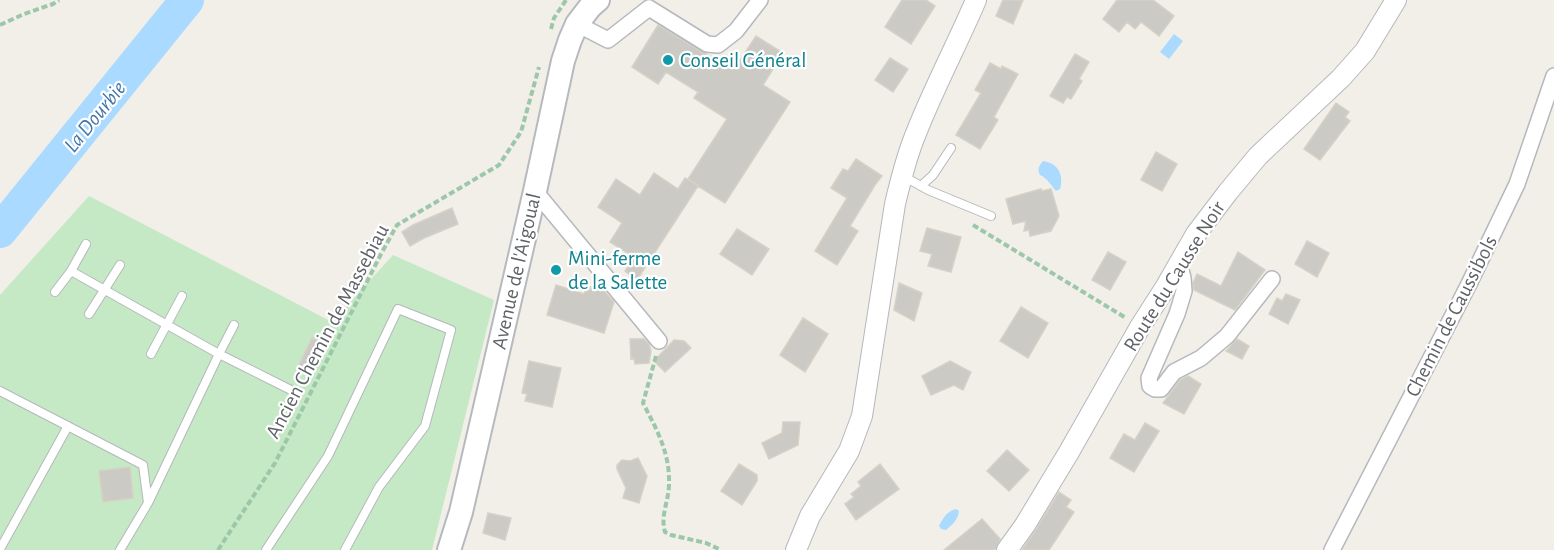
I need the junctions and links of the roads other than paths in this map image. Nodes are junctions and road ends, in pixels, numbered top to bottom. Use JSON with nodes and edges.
{"nodes":[{"id":1,"x":598,"y":0,"type":"edge"},
{"id":2,"x":760,"y":0,"type":"edge"},
{"id":3,"x":976,"y":0,"type":"edge"},
{"id":4,"x":1396,"y":0,"type":"edge"},
{"id":5,"x":577,"y":24,"type":"junction"},
{"id":6,"x":1554,"y":76,"type":"edge"},
{"id":7,"x":951,"y":148,"type":"dead end"},
{"id":8,"x":902,"y":176,"type":"junction"},
{"id":9,"x":921,"y":186,"type":"junction"},
{"id":10,"x":535,"y":191,"type":"junction"},
{"id":11,"x":991,"y":216,"type":"dead end"},
{"id":12,"x":86,"y":244,"type":"dead end"},
{"id":13,"x":1179,"y":262,"type":"junction"},
{"id":14,"x":120,"y":266,"type":"dead end"},
{"id":15,"x":71,"y":271,"type":"junction"},
{"id":16,"x":1272,"y":279,"type":"dead end"},
{"id":17,"x":105,"y":290,"type":"junction"},
{"id":18,"x":55,"y":292,"type":"dead end"},
{"id":19,"x":183,"y":296,"type":"dead end"},
{"id":20,"x":89,"y":314,"type":"dead end"},
{"id":21,"x":167,"y":325,"type":"junction"},
{"id":22,"x":234,"y":325,"type":"dead end"},
{"id":23,"x":659,"y":341,"type":"road end"},
{"id":24,"x":151,"y":354,"type":"dead end"},
{"id":25,"x":219,"y":354,"type":"junction"},
{"id":26,"x":289,"y":389,"type":"dead end"},
{"id":27,"x":0,"y":391,"type":"edge"},
{"id":28,"x":68,"y":426,"type":"junction"},
{"id":29,"x":148,"y":503,"type":"junction"},
{"id":30,"x":0,"y":549,"type":"edge"},
{"id":31,"x":120,"y":550,"type":"edge"},
{"id":32,"x":266,"y":550,"type":"edge"},
{"id":33,"x":345,"y":550,"type":"edge"},
{"id":34,"x":449,"y":550,"type":"edge"},
{"id":35,"x":796,"y":550,"type":"edge"},
{"id":36,"x":1007,"y":550,"type":"edge"},
{"id":37,"x":1332,"y":550,"type":"edge"}],
"edges":[{"from":1,"to":5,"type":"main road","name":"Avenue de l'Aigoual"},
{"from":2,"to":5,"type":"street"},
{"from":3,"to":8,"type":"street"},
{"from":4,"to":13,"type":"street","name":"Route du Causse Noir"},
{"from":5,"to":10,"type":"main road","name":"Avenue de l'Aigoual"},
{"from":6,"to":37,"type":"street","name":"Chemin de Caussibols"},
{"from":7,"to":9,"type":"lane"},
{"from":8,"to":9,"type":"lane"},
{"from":8,"to":35,"type":"street"},
{"from":9,"to":11,"type":"lane"},
{"from":10,"to":23,"type":"street"},
{"from":10,"to":34,"type":"main road","name":"Avenue de l'Aigoual"},
{"from":12,"to":15,"type":"lane"},
{"from":13,"to":16,"type":"street"},
{"from":13,"to":36,"type":"street","name":"Route du Causse Noir"},
{"from":14,"to":17,"type":"lane"},
{"from":15,"to":17,"type":"lane"},
{"from":15,"to":18,"type":"lane"},
{"from":17,"to":20,"type":"lane"},
{"from":17,"to":21,"type":"lane"},
{"from":19,"to":21,"type":"lane"},
{"from":21,"to":24,"type":"lane"},
{"from":21,"to":25,"type":"lane"},
{"from":22,"to":25,"type":"lane"},
{"from":25,"to":26,"type":"lane"},
{"from":25,"to":29,"type":"lane"},
{"from":27,"to":28,"type":"lane"},
{"from":28,"to":29,"type":"lane"},
{"from":28,"to":30,"type":"lane"},
{"from":29,"to":31,"type":"lane"},
{"from":32,"to":33,"type":"lane"}]}
